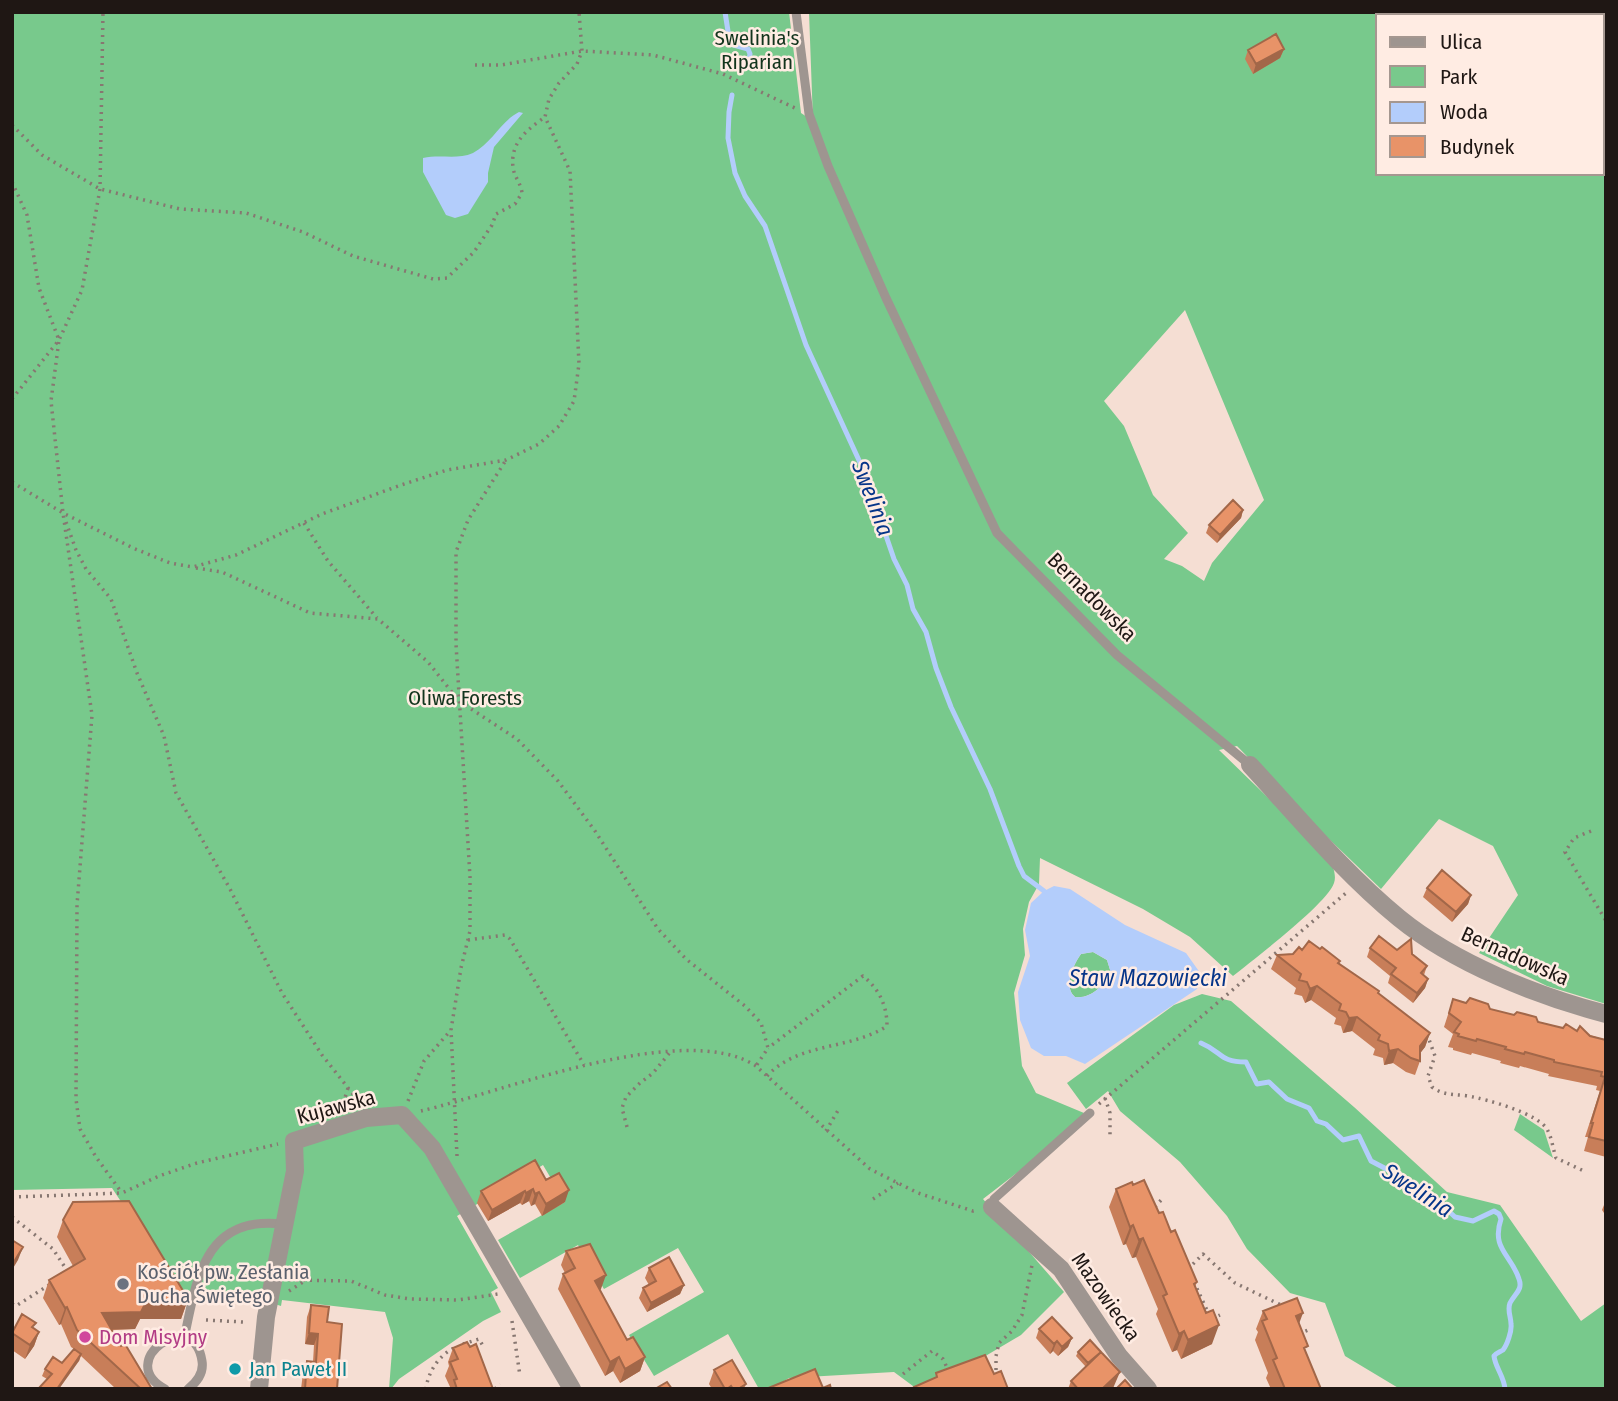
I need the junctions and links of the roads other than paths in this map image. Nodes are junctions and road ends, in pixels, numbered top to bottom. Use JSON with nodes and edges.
{"nodes":[{"id":1,"x":796,"y":12,"type":"edge"},
{"id":2,"x":1250,"y":765,"type":"joint"},
{"id":3,"x":1606,"y":1014,"type":"edge"},
{"id":4,"x":1090,"y":1113,"type":"dead end"},
{"id":5,"x":992,"y":1207,"type":"joint"},
{"id":6,"x":283,"y":1224,"type":"junction"},
{"id":7,"x":184,"y":1339,"type":"junction"},
{"id":8,"x":165,"y":1389,"type":"edge"},
{"id":9,"x":188,"y":1389,"type":"edge"},
{"id":10,"x":259,"y":1389,"type":"edge"},
{"id":11,"x":572,"y":1389,"type":"edge"},
{"id":12,"x":1147,"y":1389,"type":"edge"}],
"edges":[{"from":1,"to":2,"type":"lane","name":"Bernadowska"},
{"from":2,"to":3,"type":"street","name":"Bernadowska"},
{"from":4,"to":5,"type":"lane"},
{"from":5,"to":12,"type":"street","name":"Mazowiecka"},
{"from":6,"to":7,"type":"lane"},
{"from":6,"to":10,"type":"street","name":"Kujawska"},
{"from":6,"to":11,"type":"street","name":"Kujawska"},
{"from":7,"to":8,"type":"lane"},
{"from":7,"to":9,"type":"lane"}]}
